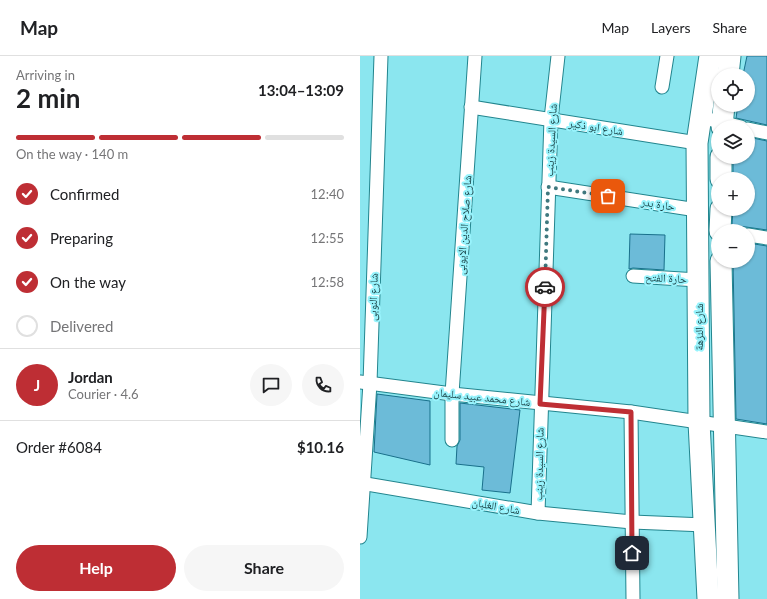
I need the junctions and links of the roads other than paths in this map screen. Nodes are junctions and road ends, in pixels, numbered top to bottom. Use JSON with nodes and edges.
{"nodes":[{"id":1,"x":381,"y":56,"type":"edge"},
{"id":2,"x":475,"y":56,"type":"edge"},
{"id":3,"x":558,"y":56,"type":"edge"},
{"id":4,"x":666,"y":56,"type":"edge"},
{"id":5,"x":710,"y":56,"type":"edge"},
{"id":6,"x":730,"y":56,"type":"edge"},
{"id":7,"x":729,"y":68,"type":"edge"},
{"id":8,"x":662,"y":88,"type":"dead end"},
{"id":9,"x":472,"y":107,"type":"junction"},
{"id":10,"x":700,"y":117,"type":"junction"},
{"id":11,"x":551,"y":119,"type":"junction"},
{"id":12,"x":727,"y":120,"type":"edge"},
{"id":13,"x":755,"y":130,"type":"edge"},
{"id":14,"x":767,"y":133,"type":"edge"},
{"id":15,"x":697,"y":143,"type":"junction"},
{"id":16,"x":548,"y":187,"type":"junction"},
{"id":17,"x":697,"y":210,"type":"junction"},
{"id":18,"x":755,"y":236,"type":"edge"},
{"id":19,"x":767,"y":238,"type":"edge"},
{"id":20,"x":721,"y":268,"type":"edge"},
{"id":21,"x":633,"y":276,"type":"dead end"},
{"id":22,"x":698,"y":280,"type":"junction"},
{"id":23,"x":365,"y":383,"type":"edge"},
{"id":24,"x":452,"y":394,"type":"junction"},
{"id":25,"x":540,"y":404,"type":"junction"},
{"id":26,"x":631,"y":412,"type":"junction"},
{"id":27,"x":699,"y":422,"type":"junction"},
{"id":28,"x":724,"y":426,"type":"junction"},
{"id":29,"x":767,"y":432,"type":"edge"},
{"id":30,"x":452,"y":440,"type":"dead end"},
{"id":31,"x":362,"y":483,"type":"edge"},
{"id":32,"x":538,"y":513,"type":"junction"},
{"id":33,"x":632,"y":522,"type":"junction"},
{"id":34,"x":705,"y":525,"type":"junction"},
{"id":35,"x":360,"y":537,"type":"edge"},
{"id":36,"x":633,"y":599,"type":"edge"},
{"id":37,"x":708,"y":599,"type":"edge"},
{"id":38,"x":728,"y":599,"type":"edge"}],
"edges":[{"from":1,"to":23,"type":"street","name":"شارع النوبى"},
{"from":2,"to":9,"type":"street","name":"شارع صلاح الدين الايوبى"},
{"from":3,"to":11,"type":"street","name":"شارع السيدة زينب"},
{"from":4,"to":8,"type":"street"},
{"from":5,"to":10,"type":"main road","name":"شارع النزهة"},
{"from":6,"to":7,"type":"main road"},
{"from":9,"to":11,"type":"street","name":"شارع ابو ذكير"},
{"from":9,"to":24,"type":"street","name":"شارع صلاح الدين الايوبى"},
{"from":10,"to":12,"type":"street"},
{"from":10,"to":15,"type":"main road","name":"شارع النزهة"},
{"from":11,"to":15,"type":"street","name":"شارع ابو ذكير"},
{"from":11,"to":16,"type":"street","name":"شارع السيدة زينب"},
{"from":13,"to":14,"type":"street"},
{"from":15,"to":17,"type":"main road","name":"شارع النزهة"},
{"from":16,"to":17,"type":"street","name":"حارة بدر"},
{"from":16,"to":25,"type":"street","name":"شارع السيدة زينب"},
{"from":17,"to":22,"type":"main road","name":"شارع النزهة"},
{"from":18,"to":19,"type":"street"},
{"from":20,"to":28,"type":"main road","name":"شارع النزهة"},
{"from":21,"to":22,"type":"street","name":"حارة الفتح"},
{"from":22,"to":27,"type":"main road","name":"شارع النزهة"},
{"from":23,"to":24,"type":"street","name":"شارع محمد عبيد سليمان"},
{"from":23,"to":31,"type":"street","name":"شارع النوبى"},
{"from":24,"to":25,"type":"street","name":"شارع محمد عبيد سليمان"},
{"from":24,"to":30,"type":"street","name":"شارع صلاح الدين الايوبى"},
{"from":25,"to":26,"type":"street","name":"شارع محمد عبيد سليمان"},
{"from":25,"to":32,"type":"street","name":"شارع السيدة زينب"},
{"from":26,"to":27,"type":"street","name":"شارع محمد عبيد سليمان"},
{"from":26,"to":33,"type":"street"},
{"from":27,"to":28,"type":"street","name":"شارع محمد عبيد سليمان"},
{"from":27,"to":34,"type":"main road","name":"شارع النزهة"},
{"from":28,"to":29,"type":"street","name":"شارع محمد عبيد سليمان"},
{"from":28,"to":38,"type":"main road","name":"شارع النزهة"},
{"from":31,"to":32,"type":"street","name":"شارع الغلبان"},
{"from":31,"to":35,"type":"street","name":"شارع النوبى"},
{"from":32,"to":33,"type":"street","name":"شارع الغلبان"},
{"from":33,"to":34,"type":"street","name":"شارع الغلبان"},
{"from":33,"to":36,"type":"street"},
{"from":34,"to":37,"type":"main road","name":"شارع النزهة"}]}
